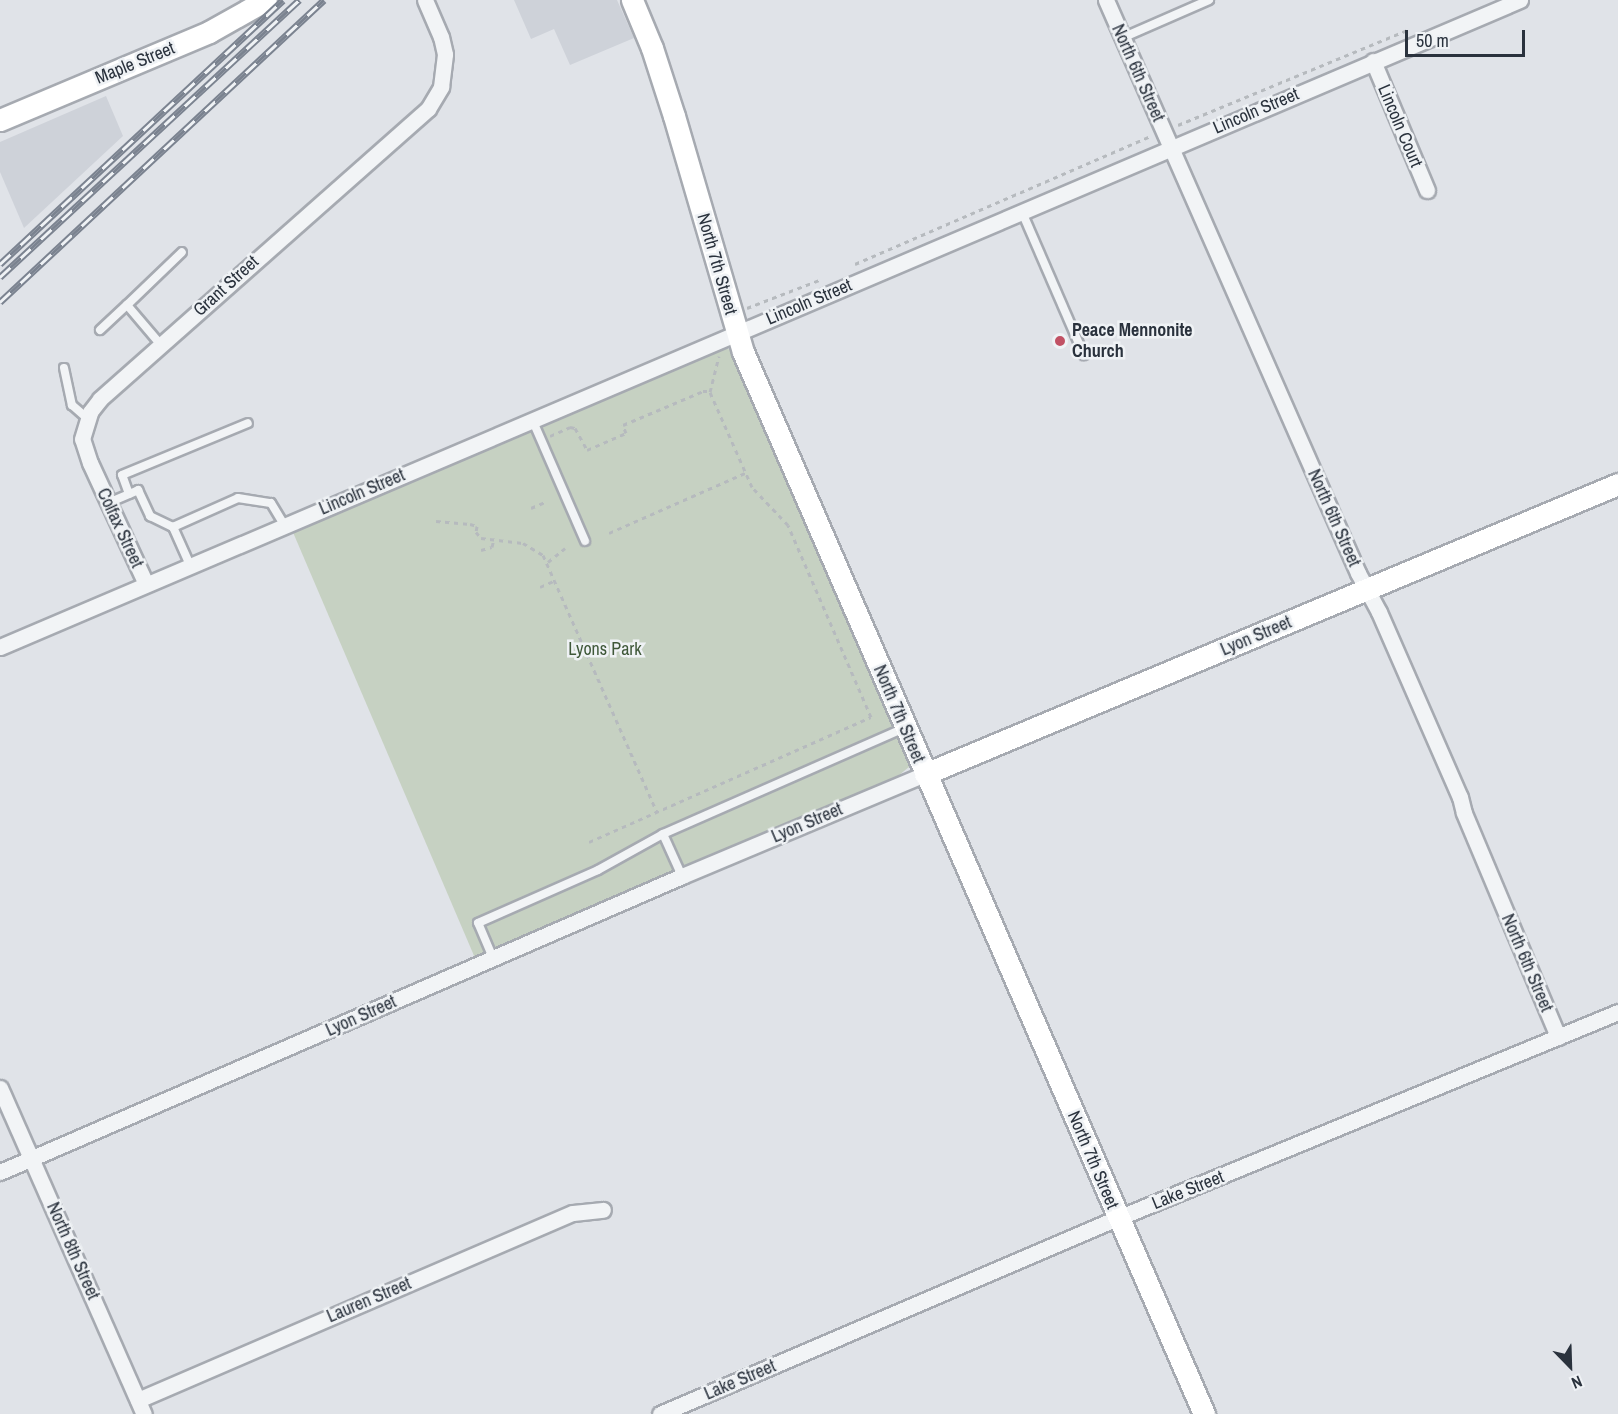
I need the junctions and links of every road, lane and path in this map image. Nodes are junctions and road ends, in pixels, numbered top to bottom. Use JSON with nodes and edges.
{"nodes":[{"id":1,"x":266,"y":0,"type":"edge"},
{"id":2,"x":425,"y":0,"type":"edge"},
{"id":3,"x":632,"y":0,"type":"edge"},
{"id":4,"x":1106,"y":0,"type":"edge"},
{"id":5,"x":1209,"y":0,"type":"edge"},
{"id":6,"x":1520,"y":0,"type":"edge"},
{"id":7,"x":1413,"y":27,"type":"dead end"},
{"id":8,"x":1122,"y":38,"type":"junction"},
{"id":9,"x":1373,"y":61,"type":"junction"},
{"id":10,"x":0,"y":120,"type":"edge"},
{"id":11,"x":1163,"y":131,"type":"junction"},
{"id":12,"x":1171,"y":148,"type":"junction"},
{"id":13,"x":1427,"y":190,"type":"dead end"},
{"id":14,"x":1021,"y":210,"type":"junction"},
{"id":15,"x":182,"y":252,"type":"dead end"},
{"id":16,"x":847,"y":268,"type":"dead end"},
{"id":17,"x":825,"y":278,"type":"dead end"},
{"id":18,"x":127,"y":305,"type":"junction"},
{"id":19,"x":730,"y":328,"type":"junction"},
{"id":20,"x":100,"y":330,"type":"dead end"},
{"id":21,"x":161,"y":345,"type":"junction"},
{"id":22,"x":1084,"y":355,"type":"dead end"},
{"id":23,"x":64,"y":368,"type":"dead end"},
{"id":24,"x":711,"y":390,"type":"junction"},
{"id":25,"x":87,"y":418,"type":"junction"},
{"id":26,"x":532,"y":419,"type":"junction"},
{"id":27,"x":248,"y":423,"type":"dead end"},
{"id":28,"x":541,"y":440,"type":"junction"},
{"id":29,"x":746,"y":472,"type":"junction"},
{"id":30,"x":1618,"y":484,"type":"edge"},
{"id":31,"x":129,"y":494,"type":"junction"},
{"id":32,"x":108,"y":502,"type":"junction"},
{"id":33,"x":545,"y":502,"type":"dead end"},
{"id":34,"x":531,"y":508,"type":"dead end"},
{"id":35,"x":436,"y":521,"type":"dead end"},
{"id":36,"x":285,"y":526,"type":"junction"},
{"id":37,"x":173,"y":527,"type":"junction"},
{"id":38,"x":609,"y":533,"type":"dead end"},
{"id":39,"x":494,"y":538,"type":"junction"},
{"id":40,"x":585,"y":541,"type":"dead end"},
{"id":41,"x":565,"y":548,"type":"dead end"},
{"id":42,"x":481,"y":550,"type":"dead end"},
{"id":43,"x":548,"y":562,"type":"junction"},
{"id":44,"x":190,"y":565,"type":"junction"},
{"id":45,"x":556,"y":580,"type":"junction"},
{"id":46,"x":146,"y":584,"type":"junction"},
{"id":47,"x":540,"y":587,"type":"dead end"},
{"id":48,"x":1367,"y":590,"type":"junction"},
{"id":49,"x":0,"y":647,"type":"edge"},
{"id":50,"x":905,"y":727,"type":"junction"},
{"id":51,"x":926,"y":774,"type":"junction"},
{"id":52,"x":657,"y":812,"type":"junction"},
{"id":53,"x":663,"y":834,"type":"junction"},
{"id":54,"x":589,"y":842,"type":"dead end"},
{"id":55,"x":682,"y":876,"type":"junction"},
{"id":56,"x":493,"y":958,"type":"junction"},
{"id":57,"x":1618,"y":1012,"type":"edge"},
{"id":58,"x":1558,"y":1037,"type":"junction"},
{"id":59,"x":0,"y":1088,"type":"edge"},
{"id":60,"x":31,"y":1159,"type":"junction"},
{"id":61,"x":0,"y":1172,"type":"edge"},
{"id":62,"x":603,"y":1210,"type":"dead end"},
{"id":63,"x":1118,"y":1218,"type":"junction"},
{"id":64,"x":141,"y":1407,"type":"edge"},
{"id":65,"x":660,"y":1414,"type":"edge"},
{"id":66,"x":1204,"y":1414,"type":"edge"}],
"edges":[{"from":1,"to":10,"type":"street","name":"Maple Street"},
{"from":2,"to":21,"type":"street","name":"Grant Street"},
{"from":3,"to":19,"type":"street","name":"North 7th Street"},
{"from":4,"to":8,"type":"street","name":"North 6th Street"},
{"from":5,"to":8,"type":"lane"},
{"from":6,"to":9,"type":"street","name":"Lincoln Street"},
{"from":7,"to":11,"type":"path"},
{"from":8,"to":11,"type":"street","name":"North 6th Street"},
{"from":9,"to":12,"type":"street","name":"Lincoln Street"},
{"from":9,"to":13,"type":"street","name":"Lincoln Court"},
{"from":11,"to":12,"type":"street","name":"North 6th Street"},
{"from":11,"to":16,"type":"path"},
{"from":12,"to":14,"type":"street","name":"Lincoln Street"},
{"from":12,"to":48,"type":"street","name":"North 6th Street"},
{"from":14,"to":19,"type":"street","name":"Lincoln Street"},
{"from":14,"to":22,"type":"lane"},
{"from":15,"to":18,"type":"lane"},
{"from":17,"to":19,"type":"path"},
{"from":18,"to":20,"type":"lane"},
{"from":18,"to":21,"type":"lane"},
{"from":19,"to":24,"type":"path"},
{"from":19,"to":26,"type":"street","name":"Lincoln Street"},
{"from":19,"to":50,"type":"street","name":"North 7th Street"},
{"from":21,"to":25,"type":"street","name":"Grant Street"},
{"from":23,"to":25,"type":"lane"},
{"from":24,"to":28,"type":"path"},
{"from":24,"to":29,"type":"path"},
{"from":25,"to":32,"type":"street","name":"Colfax Street"},
{"from":26,"to":28,"type":"lane"},
{"from":26,"to":36,"type":"street","name":"Lincoln Street"},
{"from":27,"to":31,"type":"lane"},
{"from":28,"to":40,"type":"lane"},
{"from":29,"to":38,"type":"path"},
{"from":29,"to":52,"type":"path"},
{"from":30,"to":48,"type":"street","name":"Lyon Street"},
{"from":31,"to":32,"type":"lane"},
{"from":31,"to":37,"type":"lane"},
{"from":32,"to":46,"type":"street","name":"Colfax Street"},
{"from":33,"to":34,"type":"path"},
{"from":35,"to":39,"type":"path"},
{"from":36,"to":37,"type":"lane"},
{"from":36,"to":44,"type":"street","name":"Lincoln Street"},
{"from":37,"to":44,"type":"lane"},
{"from":39,"to":42,"type":"path"},
{"from":39,"to":43,"type":"path"},
{"from":41,"to":43,"type":"path"},
{"from":43,"to":45,"type":"path"},
{"from":44,"to":46,"type":"street","name":"Lincoln Street"},
{"from":45,"to":47,"type":"path"},
{"from":45,"to":52,"type":"path"},
{"from":46,"to":49,"type":"street","name":"Lincoln Street"},
{"from":48,"to":51,"type":"street","name":"Lyon Street"},
{"from":48,"to":58,"type":"street","name":"North 6th Street"},
{"from":50,"to":51,"type":"street","name":"North 7th Street"},
{"from":50,"to":53,"type":"lane"},
{"from":51,"to":55,"type":"street","name":"Lyon Street"},
{"from":51,"to":63,"type":"street","name":"North 7th Street"},
{"from":52,"to":54,"type":"path"},
{"from":53,"to":55,"type":"lane"},
{"from":53,"to":56,"type":"lane"},
{"from":55,"to":56,"type":"street","name":"Lyon Street"},
{"from":56,"to":60,"type":"street","name":"Lyon Street"},
{"from":57,"to":58,"type":"street","name":"Lake Street"},
{"from":58,"to":63,"type":"street","name":"Lake Street"},
{"from":59,"to":60,"type":"street","name":"North 8th Street"},
{"from":60,"to":61,"type":"street","name":"Lyon Street"},
{"from":60,"to":64,"type":"street","name":"North 8th Street"},
{"from":62,"to":64,"type":"street","name":"Lauren Street"},
{"from":63,"to":65,"type":"street","name":"Lake Street"},
{"from":63,"to":66,"type":"street","name":"North 7th Street"}]}
